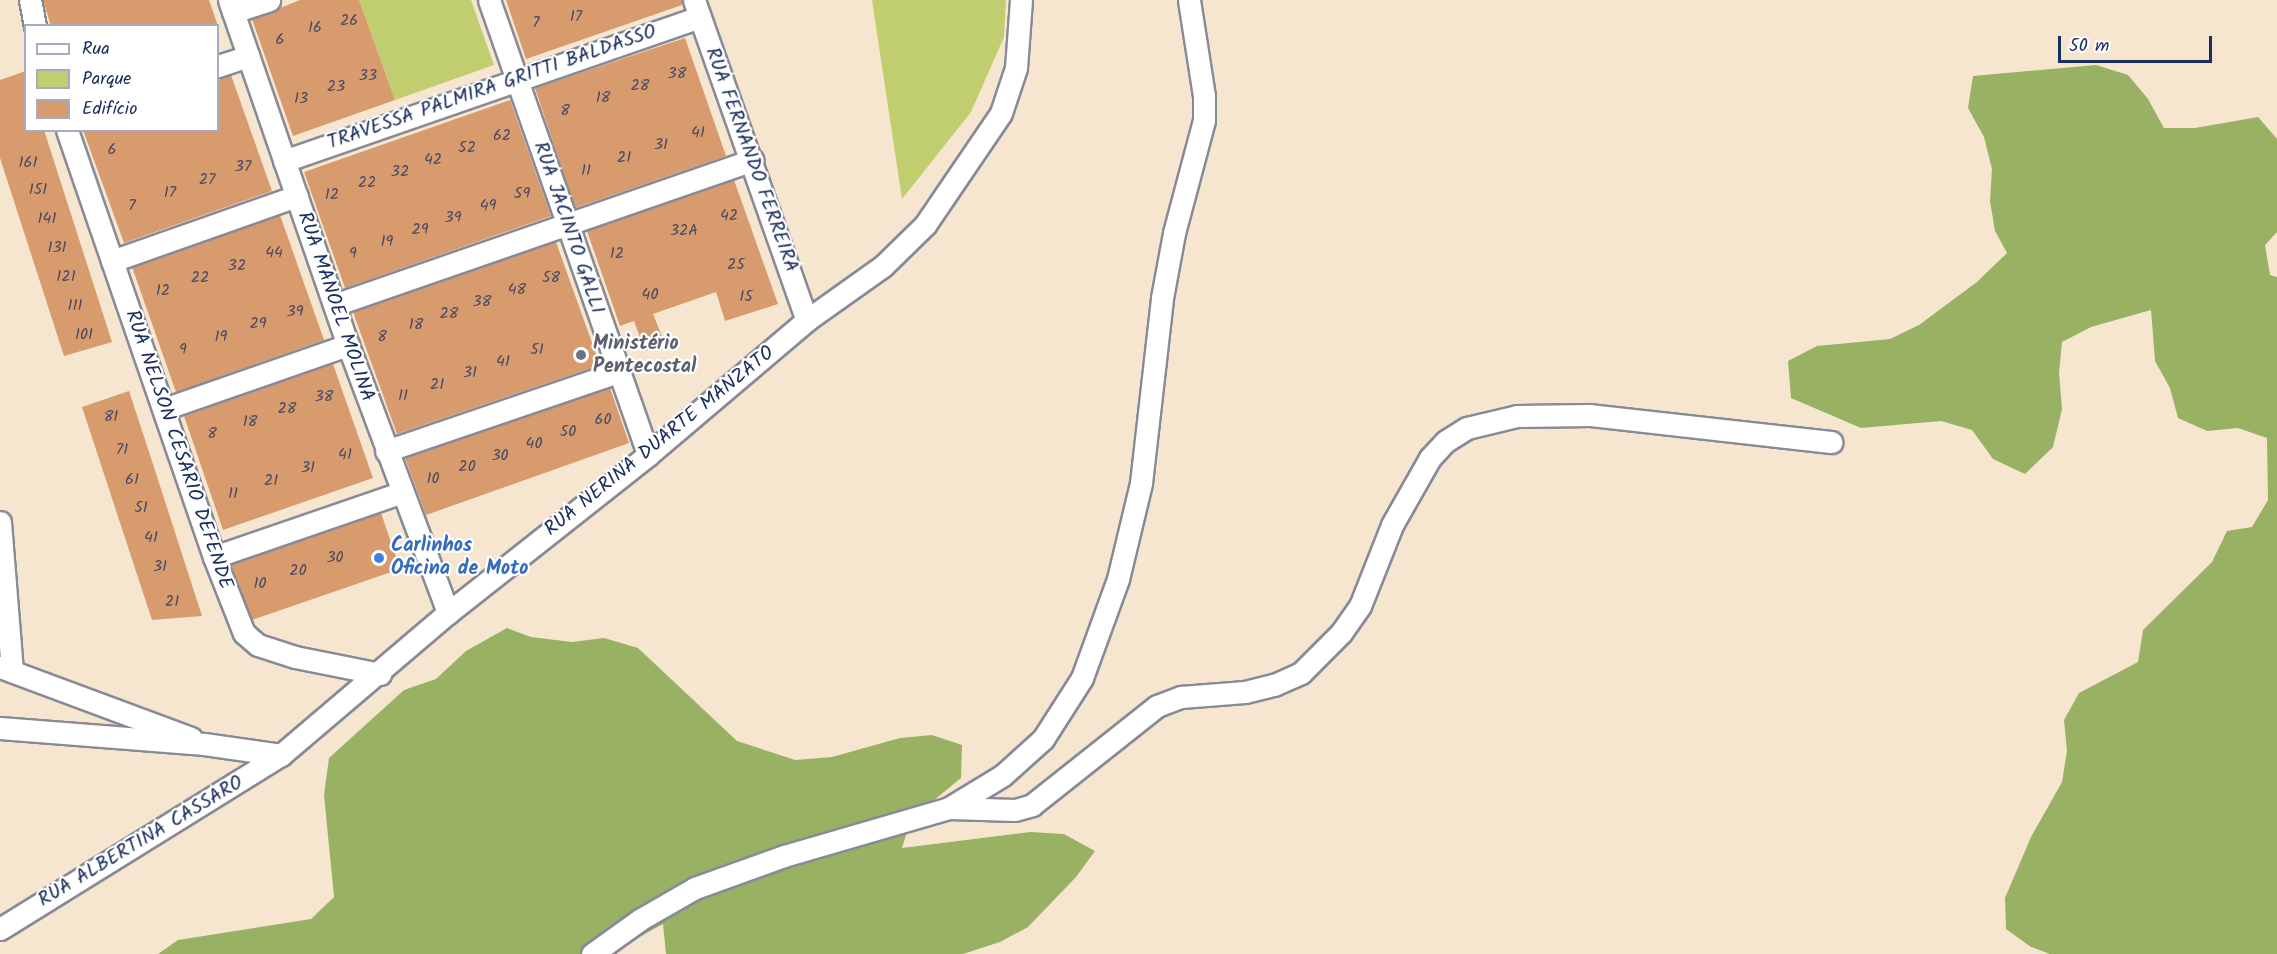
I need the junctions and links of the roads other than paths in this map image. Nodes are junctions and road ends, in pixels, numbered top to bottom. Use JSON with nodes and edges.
{"nodes":[{"id":1,"x":30,"y":0,"type":"edge"},
{"id":2,"x":269,"y":0,"type":"edge"},
{"id":3,"x":489,"y":0,"type":"edge"},
{"id":4,"x":1021,"y":0,"type":"edge"},
{"id":5,"x":1189,"y":0,"type":"edge"},
{"id":6,"x":231,"y":6,"type":"edge"},
{"id":7,"x":697,"y":8,"type":"edge"},
{"id":8,"x":35,"y":24,"type":"edge"},
{"id":9,"x":248,"y":56,"type":"junction"},
{"id":10,"x":219,"y":66,"type":"edge"},
{"id":11,"x":518,"y":79,"type":"junction"},
{"id":12,"x":68,"y":132,"type":"edge"},
{"id":13,"x":284,"y":160,"type":"junction"},
{"id":14,"x":753,"y":160,"type":"junction"},
{"id":15,"x":297,"y":196,"type":"junction"},
{"id":16,"x":568,"y":227,"type":"junction"},
{"id":17,"x":112,"y":261,"type":"junction"},
{"id":18,"x":334,"y":305,"type":"junction"},
{"id":19,"x":807,"y":320,"type":"junction"},
{"id":20,"x":348,"y":345,"type":"junction"},
{"id":21,"x":618,"y":372,"type":"junction"},
{"id":22,"x":164,"y":409,"type":"junction"},
{"id":23,"x":1831,"y":442,"type":"dead end"},
{"id":24,"x":386,"y":451,"type":"junction"},
{"id":25,"x":648,"y":456,"type":"junction"},
{"id":26,"x":400,"y":493,"type":"junction"},
{"id":27,"x":0,"y":522,"type":"edge"},
{"id":28,"x":214,"y":557,"type":"junction"},
{"id":29,"x":448,"y":613,"type":"junction"},
{"id":30,"x":6,"y":669,"type":"edge"},
{"id":31,"x":380,"y":674,"type":"junction"},
{"id":32,"x":0,"y":728,"type":"edge"},
{"id":33,"x":204,"y":744,"type":"junction"},
{"id":34,"x":280,"y":755,"type":"junction"},
{"id":35,"x":949,"y":808,"type":"junction"},
{"id":36,"x":0,"y":929,"type":"edge"},
{"id":37,"x":592,"y":954,"type":"edge"}],
"edges":[{"from":1,"to":8,"type":"street"},
{"from":2,"to":6,"type":"street"},
{"from":3,"to":11,"type":"street","name":"RUA JACINTO GALLI"},
{"from":4,"to":19,"type":"street","name":"RUA NERINA DUARTE MANZATO"},
{"from":5,"to":35,"type":"street"},
{"from":6,"to":9,"type":"street","name":"RUA MANOEL MOLINA"},
{"from":7,"to":11,"type":"street","name":"TRAVESSA PALMIRA GRITTI BALDASSO"},
{"from":7,"to":14,"type":"street","name":"RUA FERNANDO FERREIRA"},
{"from":9,"to":10,"type":"street"},
{"from":9,"to":13,"type":"street","name":"RUA MANOEL MOLINA"},
{"from":11,"to":13,"type":"street","name":"TRAVESSA PALMIRA GRITTI BALDASSO"},
{"from":11,"to":16,"type":"street","name":"RUA JACINTO GALLI"},
{"from":12,"to":17,"type":"street","name":"RUA NELSON CESARIO DEFENDE"},
{"from":13,"to":15,"type":"street","name":"RUA MANOEL MOLINA"},
{"from":14,"to":16,"type":"street"},
{"from":14,"to":19,"type":"street","name":"RUA FERNANDO FERREIRA"},
{"from":15,"to":17,"type":"street"},
{"from":15,"to":18,"type":"street","name":"RUA MANOEL MOLINA"},
{"from":16,"to":18,"type":"street"},
{"from":16,"to":21,"type":"street","name":"RUA JACINTO GALLI"},
{"from":17,"to":22,"type":"street","name":"RUA NELSON CESARIO DEFENDE"},
{"from":18,"to":20,"type":"street","name":"RUA MANOEL MOLINA"},
{"from":19,"to":25,"type":"street","name":"RUA NERINA DUARTE MANZATO"},
{"from":20,"to":22,"type":"street"},
{"from":20,"to":24,"type":"street","name":"RUA MANOEL MOLINA"},
{"from":21,"to":24,"type":"street"},
{"from":21,"to":25,"type":"street","name":"RUA JACINTO GALLI"},
{"from":22,"to":28,"type":"street","name":"RUA NELSON CESARIO DEFENDE"},
{"from":23,"to":35,"type":"street"},
{"from":24,"to":26,"type":"street","name":"RUA MANOEL MOLINA"},
{"from":25,"to":29,"type":"street","name":"RUA NERINA DUARTE MANZATO"},
{"from":26,"to":28,"type":"street"},
{"from":26,"to":29,"type":"street","name":"RUA MANOEL MOLINA"},
{"from":27,"to":30,"type":"street"},
{"from":28,"to":31,"type":"street","name":"RUA NELSON CESARIO DEFENDE"},
{"from":29,"to":31,"type":"street","name":"RUA NERINA DUARTE MANZATO"},
{"from":30,"to":33,"type":"street"},
{"from":31,"to":34,"type":"street","name":"RUA NERINA DUARTE MANZATO"},
{"from":32,"to":33,"type":"street"},
{"from":33,"to":34,"type":"street"},
{"from":34,"to":36,"type":"street","name":"RUA ALBERTINA CASSARO"},
{"from":35,"to":37,"type":"street"}]}
